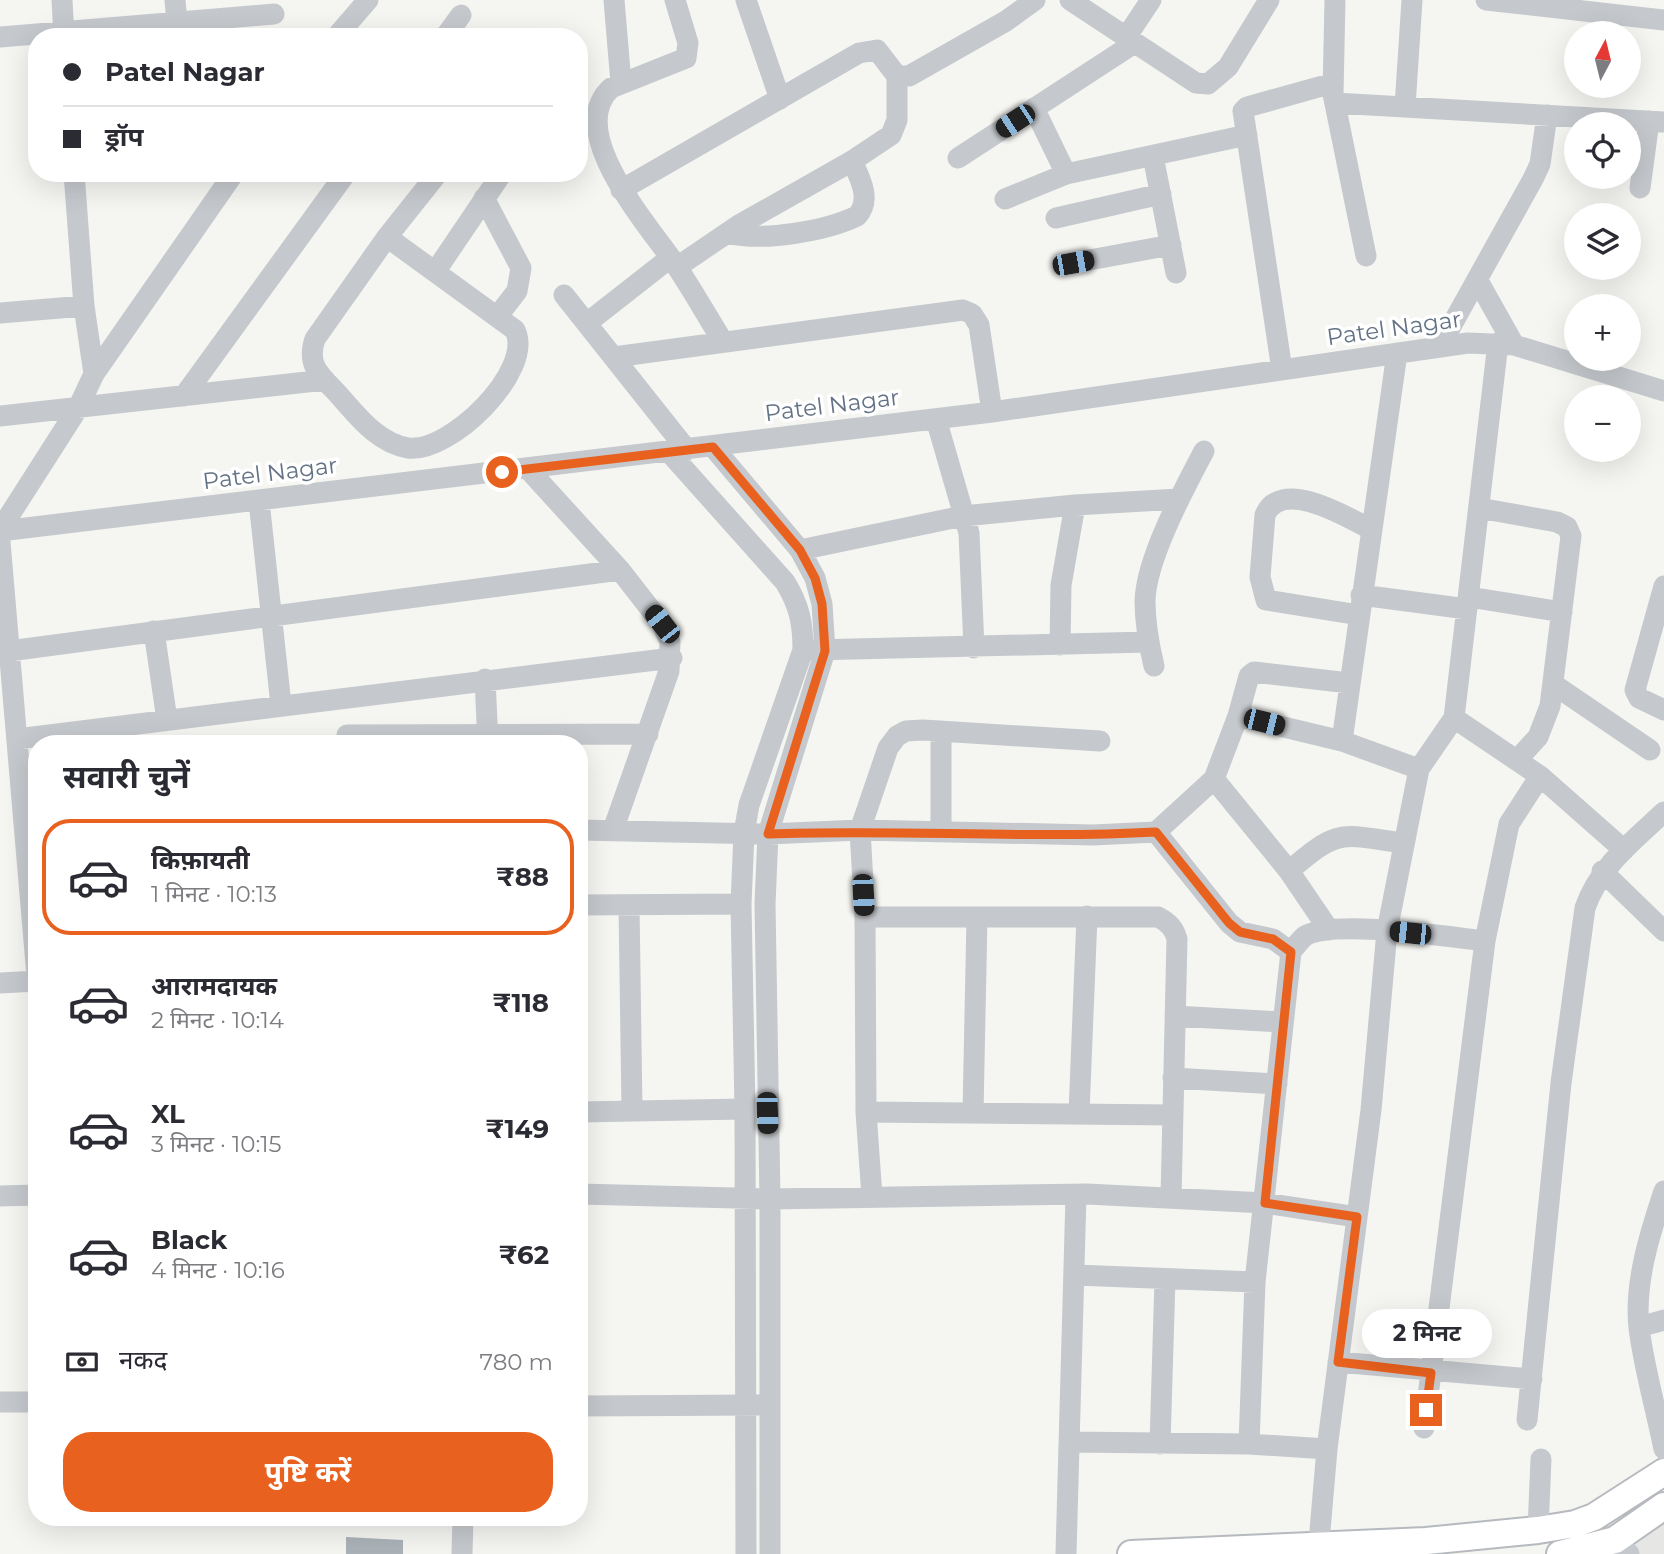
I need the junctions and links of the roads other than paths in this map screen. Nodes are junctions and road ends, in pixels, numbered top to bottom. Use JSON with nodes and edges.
{"nodes":[{"id":1,"x":62,"y":0,"type":"edge"},
{"id":2,"x":175,"y":0,"type":"edge"},
{"id":3,"x":368,"y":0,"type":"edge"},
{"id":4,"x":614,"y":0,"type":"edge"},
{"id":5,"x":675,"y":0,"type":"edge"},
{"id":6,"x":746,"y":0,"type":"edge"},
{"id":7,"x":1035,"y":0,"type":"edge"},
{"id":8,"x":1070,"y":0,"type":"edge"},
{"id":9,"x":1151,"y":0,"type":"edge"},
{"id":10,"x":1269,"y":0,"type":"edge"},
{"id":11,"x":1335,"y":0,"type":"edge"},
{"id":12,"x":1412,"y":0,"type":"edge"},
{"id":13,"x":1488,"y":0,"type":"edge"},
{"id":14,"x":1641,"y":9,"type":"edge"},
{"id":15,"x":274,"y":14,"type":"dead end"},
{"id":16,"x":461,"y":15,"type":"dead end"},
{"id":17,"x":1664,"y":20,"type":"edge"},
{"id":18,"x":64,"y":28,"type":"edge"},
{"id":19,"x":177,"y":28,"type":"edge"},
{"id":20,"x":183,"y":28,"type":"edge"},
{"id":21,"x":344,"y":28,"type":"edge"},
{"id":22,"x":452,"y":28,"type":"edge"},
{"id":23,"x":28,"y":36,"type":"edge"},
{"id":24,"x":0,"y":37,"type":"edge"},
{"id":25,"x":1129,"y":42,"type":"junction"},
{"id":26,"x":897,"y":76,"type":"junction"},
{"id":27,"x":621,"y":83,"type":"junction"},
{"id":28,"x":1334,"y":93,"type":"junction"},
{"id":29,"x":779,"y":99,"type":"junction"},
{"id":30,"x":1405,"y":107,"type":"junction"},
{"id":31,"x":1034,"y":108,"type":"junction"},
{"id":32,"x":1547,"y":115,"type":"junction"},
{"id":33,"x":1657,"y":122,"type":"edge"},
{"id":34,"x":1247,"y":135,"type":"junction"},
{"id":35,"x":1153,"y":156,"type":"junction"},
{"id":36,"x":958,"y":158,"type":"dead end"},
{"id":37,"x":852,"y":161,"type":"junction"},
{"id":38,"x":1066,"y":174,"type":"junction"},
{"id":39,"x":75,"y":182,"type":"edge"},
{"id":40,"x":228,"y":182,"type":"edge"},
{"id":41,"x":339,"y":182,"type":"edge"},
{"id":42,"x":431,"y":182,"type":"edge"},
{"id":43,"x":496,"y":182,"type":"edge"},
{"id":44,"x":1641,"y":184,"type":"edge"},
{"id":45,"x":621,"y":190,"type":"junction"},
{"id":46,"x":1161,"y":194,"type":"junction"},
{"id":47,"x":484,"y":198,"type":"junction"},
{"id":48,"x":1004,"y":199,"type":"dead end"},
{"id":49,"x":1056,"y":218,"type":"dead end"},
{"id":50,"x":729,"y":233,"type":"junction"},
{"id":51,"x":387,"y":237,"type":"junction"},
{"id":52,"x":1171,"y":246,"type":"junction"},
{"id":53,"x":1366,"y":256,"type":"dead end"},
{"id":54,"x":674,"y":263,"type":"junction"},
{"id":55,"x":1073,"y":263,"type":"dead end"},
{"id":56,"x":435,"y":272,"type":"junction"},
{"id":57,"x":1177,"y":273,"type":"dead end"},
{"id":58,"x":1477,"y":279,"type":"junction"},
{"id":59,"x":564,"y":295,"type":"dead end"},
{"id":60,"x":84,"y":306,"type":"junction"},
{"id":61,"x":0,"y":313,"type":"edge"},
{"id":62,"x":497,"y":317,"type":"junction"},
{"id":63,"x":587,"y":323,"type":"junction"},
{"id":64,"x":722,"y":340,"type":"junction"},
{"id":65,"x":1506,"y":344,"type":"junction"},
{"id":66,"x":1440,"y":346,"type":"junction"},
{"id":67,"x":1397,"y":353,"type":"junction"},
{"id":68,"x":614,"y":357,"type":"junction"},
{"id":69,"x":1282,"y":370,"type":"junction"},
{"id":70,"x":94,"y":374,"type":"junction"},
{"id":71,"x":325,"y":380,"type":"junction"},
{"id":72,"x":1664,"y":391,"type":"edge"},
{"id":73,"x":184,"y":396,"type":"junction"},
{"id":74,"x":78,"y":408,"type":"junction"},
{"id":75,"x":992,"y":412,"type":"junction"},
{"id":76,"x":0,"y":416,"type":"edge"},
{"id":77,"x":936,"y":419,"type":"junction"},
{"id":78,"x":713,"y":447,"type":"junction"},
{"id":79,"x":418,"y":448,"type":"junction"},
{"id":80,"x":678,"y":451,"type":"junction"},
{"id":81,"x":1204,"y":451,"type":"dead end"},
{"id":82,"x":528,"y":469,"type":"junction"},
{"id":83,"x":425,"y":481,"type":"junction"},
{"id":84,"x":1179,"y":499,"type":"junction"},
{"id":85,"x":260,"y":501,"type":"junction"},
{"id":86,"x":1075,"y":505,"type":"junction"},
{"id":87,"x":1479,"y":508,"type":"junction"},
{"id":88,"x":963,"y":516,"type":"junction"},
{"id":89,"x":1370,"y":529,"type":"junction"},
{"id":90,"x":0,"y":531,"type":"edge"},
{"id":91,"x":0,"y":542,"type":"edge"},
{"id":92,"x":800,"y":550,"type":"junction"},
{"id":93,"x":620,"y":570,"type":"junction"},
{"id":94,"x":1663,"y":600,"type":"edge"},
{"id":95,"x":1468,"y":603,"type":"junction"},
{"id":96,"x":1360,"y":605,"type":"junction"},
{"id":97,"x":1562,"y":612,"type":"junction"},
{"id":98,"x":272,"y":615,"type":"junction"},
{"id":99,"x":154,"y":631,"type":"junction"},
{"id":100,"x":1148,"y":642,"type":"junction"},
{"id":101,"x":1060,"y":645,"type":"junction"},
{"id":102,"x":974,"y":648,"type":"junction"},
{"id":103,"x":803,"y":650,"type":"junction"},
{"id":104,"x":9,"y":651,"type":"junction"},
{"id":105,"x":825,"y":651,"type":"junction"},
{"id":106,"x":672,"y":658,"type":"junction"},
{"id":107,"x":1154,"y":666,"type":"dead end"},
{"id":108,"x":485,"y":679,"type":"junction"},
{"id":109,"x":1349,"y":683,"type":"junction"},
{"id":110,"x":1553,"y":684,"type":"junction"},
{"id":111,"x":346,"y":697,"type":"junction"},
{"id":112,"x":281,"y":705,"type":"junction"},
{"id":113,"x":1664,"y":710,"type":"edge"},
{"id":114,"x":1238,"y":716,"type":"junction"},
{"id":115,"x":1454,"y":718,"type":"junction"},
{"id":116,"x":167,"y":720,"type":"junction"},
{"id":117,"x":941,"y":731,"type":"junction"},
{"id":118,"x":648,"y":734,"type":"junction"},
{"id":119,"x":49,"y":735,"type":"edge"},
{"id":120,"x":347,"y":735,"type":"edge"},
{"id":121,"x":488,"y":735,"type":"edge"},
{"id":122,"x":588,"y":736,"type":"edge"},
{"id":123,"x":28,"y":738,"type":"edge"},
{"id":124,"x":17,"y":739,"type":"junction"},
{"id":125,"x":1100,"y":741,"type":"dead end"},
{"id":126,"x":1342,"y":741,"type":"junction"},
{"id":127,"x":1650,"y":750,"type":"dead end"},
{"id":128,"x":1517,"y":760,"type":"junction"},
{"id":129,"x":1419,"y":769,"type":"junction"},
{"id":130,"x":1540,"y":776,"type":"junction"},
{"id":131,"x":1214,"y":779,"type":"junction"},
{"id":132,"x":1664,"y":812,"type":"edge"},
{"id":133,"x":28,"y":813,"type":"edge"},
{"id":134,"x":588,"y":830,"type":"edge"},
{"id":135,"x":860,"y":830,"type":"junction"},
{"id":136,"x":613,"y":831,"type":"junction"},
{"id":137,"x":941,"y":832,"type":"junction"},
{"id":138,"x":1156,"y":832,"type":"junction"},
{"id":139,"x":744,"y":833,"type":"junction"},
{"id":140,"x":768,"y":834,"type":"junction"},
{"id":141,"x":1402,"y":843,"type":"junction"},
{"id":142,"x":1624,"y":850,"type":"junction"},
{"id":143,"x":1289,"y":871,"type":"junction"},
{"id":144,"x":1602,"y":871,"type":"junction"},
{"id":145,"x":741,"y":904,"type":"junction"},
{"id":146,"x":588,"y":905,"type":"edge"},
{"id":147,"x":629,"y":905,"type":"junction"},
{"id":148,"x":1087,"y":916,"type":"junction"},
{"id":149,"x":865,"y":917,"type":"junction"},
{"id":150,"x":978,"y":917,"type":"junction"},
{"id":151,"x":1329,"y":930,"type":"junction"},
{"id":152,"x":1664,"y":930,"type":"edge"},
{"id":153,"x":1387,"y":931,"type":"junction"},
{"id":154,"x":1485,"y":941,"type":"junction"},
{"id":155,"x":1291,"y":952,"type":"junction"},
{"id":156,"x":28,"y":979,"type":"edge"},
{"id":157,"x":0,"y":983,"type":"edge"},
{"id":158,"x":1175,"y":1016,"type":"junction"},
{"id":159,"x":1282,"y":1022,"type":"junction"},
{"id":160,"x":1173,"y":1079,"type":"junction"},
{"id":161,"x":1277,"y":1084,"type":"junction"},
{"id":162,"x":745,"y":1109,"type":"junction"},
{"id":163,"x":632,"y":1110,"type":"junction"},
{"id":164,"x":588,"y":1112,"type":"edge"},
{"id":165,"x":866,"y":1112,"type":"junction"},
{"id":166,"x":973,"y":1113,"type":"junction"},
{"id":167,"x":1079,"y":1113,"type":"junction"},
{"id":168,"x":1172,"y":1115,"type":"junction"},
{"id":169,"x":1664,"y":1191,"type":"edge"},
{"id":170,"x":588,"y":1194,"type":"edge"},
{"id":171,"x":28,"y":1195,"type":"edge"},
{"id":172,"x":1076,"y":1195,"type":"junction"},
{"id":173,"x":0,"y":1196,"type":"edge"},
{"id":174,"x":872,"y":1197,"type":"junction"},
{"id":175,"x":744,"y":1198,"type":"junction"},
{"id":176,"x":1171,"y":1198,"type":"junction"},
{"id":177,"x":770,"y":1199,"type":"junction"},
{"id":178,"x":1265,"y":1203,"type":"junction"},
{"id":179,"x":1357,"y":1217,"type":"junction"},
{"id":180,"x":1075,"y":1275,"type":"junction"},
{"id":181,"x":1165,"y":1279,"type":"junction"},
{"id":182,"x":1255,"y":1282,"type":"junction"},
{"id":183,"x":1664,"y":1320,"type":"edge"},
{"id":184,"x":1639,"y":1327,"type":"junction"},
{"id":185,"x":1338,"y":1362,"type":"junction"},
{"id":186,"x":1431,"y":1373,"type":"junction"},
{"id":187,"x":1532,"y":1379,"type":"junction"},
{"id":188,"x":0,"y":1402,"type":"edge"},
{"id":189,"x":28,"y":1402,"type":"edge"},
{"id":190,"x":747,"y":1405,"type":"junction"},
{"id":191,"x":772,"y":1405,"type":"junction"},
{"id":192,"x":588,"y":1406,"type":"edge"},
{"id":193,"x":1527,"y":1420,"type":"dead end"},
{"id":194,"x":1424,"y":1428,"type":"dead end"},
{"id":195,"x":1070,"y":1442,"type":"junction"},
{"id":196,"x":1160,"y":1444,"type":"junction"},
{"id":197,"x":1250,"y":1444,"type":"junction"},
{"id":198,"x":1327,"y":1449,"type":"junction"},
{"id":199,"x":1664,"y":1449,"type":"edge"},
{"id":200,"x":1541,"y":1460,"type":"dead end"},
{"id":201,"x":1664,"y":1472,"type":"edge"},
{"id":202,"x":1642,"y":1487,"type":"junction"},
{"id":203,"x":1661,"y":1508,"type":"edge"},
{"id":204,"x":463,"y":1526,"type":"edge"},
{"id":205,"x":1538,"y":1530,"type":"junction"},
{"id":206,"x":1622,"y":1547,"type":"edge"},
{"id":207,"x":1319,"y":1549,"type":"edge"},
{"id":208,"x":462,"y":1554,"type":"edge"},
{"id":209,"x":746,"y":1554,"type":"edge"},
{"id":210,"x":770,"y":1554,"type":"edge"},
{"id":211,"x":1066,"y":1554,"type":"edge"},
{"id":212,"x":1131,"y":1554,"type":"edge"},
{"id":213,"x":1560,"y":1554,"type":"edge"}],
"edges":[{"from":1,"to":18,"type":"street"},
{"from":2,"to":19,"type":"street"},
{"from":3,"to":21,"type":"street"},
{"from":4,"to":27,"type":"street"},
{"from":5,"to":27,"type":"street"},
{"from":6,"to":29,"type":"street"},
{"from":7,"to":26,"type":"street"},
{"from":8,"to":25,"type":"street"},
{"from":9,"to":25,"type":"street"},
{"from":10,"to":25,"type":"street"},
{"from":11,"to":28,"type":"street"},
{"from":12,"to":30,"type":"street"},
{"from":13,"to":14,"type":"street"},
{"from":14,"to":17,"type":"street"},
{"from":15,"to":20,"type":"street"},
{"from":16,"to":22,"type":"street"},
{"from":23,"to":24,"type":"street"},
{"from":25,"to":31,"type":"street"},
{"from":26,"to":29,"type":"street"},
{"from":26,"to":37,"type":"street"},
{"from":27,"to":45,"type":"street"},
{"from":28,"to":30,"type":"street"},
{"from":28,"to":34,"type":"street"},
{"from":28,"to":53,"type":"street"},
{"from":29,"to":45,"type":"street"},
{"from":30,"to":32,"type":"street"},
{"from":31,"to":36,"type":"street"},
{"from":31,"to":38,"type":"street"},
{"from":32,"to":33,"type":"street"},
{"from":32,"to":58,"type":"street"},
{"from":33,"to":44,"type":"street"},
{"from":34,"to":35,"type":"street"},
{"from":34,"to":69,"type":"street"},
{"from":35,"to":38,"type":"street"},
{"from":35,"to":46,"type":"street"},
{"from":37,"to":50,"type":"street"},
{"from":37,"to":50,"type":"street"},
{"from":38,"to":48,"type":"street"},
{"from":39,"to":60,"type":"street"},
{"from":40,"to":70,"type":"street"},
{"from":41,"to":73,"type":"street"},
{"from":42,"to":51,"type":"street"},
{"from":43,"to":47,"type":"street"},
{"from":45,"to":54,"type":"street"},
{"from":46,"to":49,"type":"street"},
{"from":46,"to":52,"type":"street"},
{"from":47,"to":56,"type":"street"},
{"from":47,"to":62,"type":"street"},
{"from":50,"to":54,"type":"street"},
{"from":51,"to":56,"type":"street"},
{"from":51,"to":71,"type":"street"},
{"from":52,"to":55,"type":"street"},
{"from":52,"to":57,"type":"street"},
{"from":54,"to":63,"type":"street"},
{"from":54,"to":64,"type":"street"},
{"from":56,"to":62,"type":"street"},
{"from":58,"to":65,"type":"street"},
{"from":58,"to":66,"type":"street"},
{"from":59,"to":63,"type":"street"},
{"from":60,"to":61,"type":"street"},
{"from":60,"to":70,"type":"street"},
{"from":62,"to":79,"type":"street"},
{"from":63,"to":68,"type":"street"},
{"from":64,"to":68,"type":"street"},
{"from":64,"to":75,"type":"street"},
{"from":65,"to":66,"type":"street","name":"Patel Nagar"},
{"from":65,"to":72,"type":"street","name":"Patel Nagar"},
{"from":65,"to":87,"type":"street"},
{"from":66,"to":67,"type":"street","name":"Patel Nagar"},
{"from":67,"to":69,"type":"street","name":"Patel Nagar"},
{"from":67,"to":89,"type":"street"},
{"from":68,"to":80,"type":"street"},
{"from":69,"to":75,"type":"street","name":"Patel Nagar"},
{"from":70,"to":74,"type":"street"},
{"from":71,"to":73,"type":"street"},
{"from":71,"to":79,"type":"street"},
{"from":73,"to":74,"type":"street"},
{"from":74,"to":76,"type":"street"},
{"from":74,"to":90,"type":"street"},
{"from":75,"to":77,"type":"street","name":"Patel Nagar"},
{"from":77,"to":78,"type":"street","name":"Patel Nagar"},
{"from":77,"to":88,"type":"street"},
{"from":78,"to":80,"type":"street","name":"Patel Nagar"},
{"from":78,"to":92,"type":"street"},
{"from":79,"to":83,"type":"street"},
{"from":80,"to":82,"type":"street","name":"Patel Nagar"},
{"from":80,"to":103,"type":"street"},
{"from":81,"to":84,"type":"street"},
{"from":82,"to":83,"type":"street","name":"Patel Nagar"},
{"from":82,"to":93,"type":"street"},
{"from":83,"to":85,"type":"street","name":"Patel Nagar"},
{"from":84,"to":86,"type":"street"},
{"from":84,"to":100,"type":"street"},
{"from":85,"to":90,"type":"street","name":"Patel Nagar"},
{"from":85,"to":98,"type":"street"},
{"from":86,"to":88,"type":"street"},
{"from":86,"to":101,"type":"street"},
{"from":87,"to":95,"type":"street"},
{"from":87,"to":97,"type":"street"},
{"from":88,"to":92,"type":"street"},
{"from":88,"to":102,"type":"street"},
{"from":89,"to":96,"type":"street"},
{"from":89,"to":96,"type":"street"},
{"from":91,"to":104,"type":"street"},
{"from":92,"to":105,"type":"street"},
{"from":93,"to":98,"type":"street"},
{"from":93,"to":106,"type":"street"},
{"from":94,"to":113,"type":"street"},
{"from":95,"to":96,"type":"street"},
{"from":95,"to":97,"type":"street"},
{"from":95,"to":115,"type":"street"},
{"from":96,"to":109,"type":"street"},
{"from":97,"to":110,"type":"street"},
{"from":98,"to":99,"type":"street"},
{"from":98,"to":112,"type":"street"},
{"from":99,"to":104,"type":"street"},
{"from":99,"to":116,"type":"street"},
{"from":100,"to":101,"type":"street"},
{"from":100,"to":107,"type":"street"},
{"from":101,"to":102,"type":"street"},
{"from":102,"to":105,"type":"street"},
{"from":103,"to":105,"type":"street"},
{"from":103,"to":139,"type":"street"},
{"from":104,"to":124,"type":"street"},
{"from":105,"to":140,"type":"street"},
{"from":106,"to":108,"type":"street"},
{"from":106,"to":118,"type":"street"},
{"from":108,"to":111,"type":"street"},
{"from":108,"to":121,"type":"street"},
{"from":109,"to":114,"type":"street"},
{"from":109,"to":126,"type":"street"},
{"from":110,"to":127,"type":"street"},
{"from":110,"to":128,"type":"street"},
{"from":111,"to":112,"type":"street"},
{"from":111,"to":120,"type":"street"},
{"from":112,"to":116,"type":"street"},
{"from":114,"to":126,"type":"street"},
{"from":114,"to":131,"type":"street"},
{"from":115,"to":128,"type":"street"},
{"from":115,"to":129,"type":"street"},
{"from":116,"to":119,"type":"street"},
{"from":117,"to":125,"type":"street"},
{"from":117,"to":135,"type":"street"},
{"from":117,"to":137,"type":"street"},
{"from":118,"to":122,"type":"street"},
{"from":118,"to":136,"type":"street"},
{"from":123,"to":124,"type":"street"},
{"from":124,"to":133,"type":"street"},
{"from":126,"to":129,"type":"street"},
{"from":128,"to":130,"type":"street"},
{"from":129,"to":141,"type":"street"},
{"from":130,"to":142,"type":"street"},
{"from":130,"to":154,"type":"street"},
{"from":131,"to":138,"type":"street"},
{"from":131,"to":143,"type":"street"},
{"from":132,"to":142,"type":"street"},
{"from":134,"to":136,"type":"street"},
{"from":135,"to":137,"type":"street"},
{"from":135,"to":140,"type":"street"},
{"from":135,"to":149,"type":"street"},
{"from":136,"to":139,"type":"street"},
{"from":137,"to":138,"type":"street"},
{"from":138,"to":155,"type":"street"},
{"from":139,"to":140,"type":"street"},
{"from":139,"to":145,"type":"street"},
{"from":140,"to":177,"type":"street"},
{"from":141,"to":143,"type":"street"},
{"from":141,"to":153,"type":"street"},
{"from":142,"to":144,"type":"street"},
{"from":143,"to":151,"type":"street"},
{"from":144,"to":152,"type":"street"},
{"from":144,"to":187,"type":"street"},
{"from":145,"to":147,"type":"street"},
{"from":145,"to":162,"type":"street"},
{"from":146,"to":147,"type":"street"},
{"from":147,"to":163,"type":"street"},
{"from":148,"to":150,"type":"street"},
{"from":148,"to":158,"type":"street"},
{"from":148,"to":167,"type":"street"},
{"from":149,"to":150,"type":"street"},
{"from":149,"to":165,"type":"street"},
{"from":150,"to":166,"type":"street"},
{"from":151,"to":153,"type":"street"},
{"from":151,"to":155,"type":"street"},
{"from":153,"to":154,"type":"street"},
{"from":153,"to":179,"type":"street"},
{"from":154,"to":186,"type":"street"},
{"from":155,"to":159,"type":"street"},
{"from":156,"to":157,"type":"street"},
{"from":158,"to":159,"type":"street"},
{"from":158,"to":160,"type":"street"},
{"from":159,"to":161,"type":"street"},
{"from":160,"to":161,"type":"street"},
{"from":160,"to":168,"type":"street"},
{"from":161,"to":178,"type":"street"},
{"from":162,"to":163,"type":"street"},
{"from":162,"to":175,"type":"street"},
{"from":163,"to":164,"type":"street"},
{"from":165,"to":166,"type":"street"},
{"from":165,"to":174,"type":"street"},
{"from":166,"to":167,"type":"street"},
{"from":167,"to":168,"type":"street"},
{"from":168,"to":176,"type":"street"},
{"from":169,"to":184,"type":"street"},
{"from":170,"to":175,"type":"street"},
{"from":171,"to":173,"type":"street"},
{"from":172,"to":174,"type":"street"},
{"from":172,"to":176,"type":"street"},
{"from":172,"to":180,"type":"street"},
{"from":174,"to":177,"type":"street"},
{"from":175,"to":177,"type":"street"},
{"from":175,"to":190,"type":"street"},
{"from":176,"to":178,"type":"street"},
{"from":177,"to":191,"type":"street"},
{"from":178,"to":179,"type":"street"},
{"from":178,"to":182,"type":"street"},
{"from":179,"to":185,"type":"street"},
{"from":180,"to":181,"type":"street"},
{"from":180,"to":195,"type":"street"},
{"from":181,"to":182,"type":"street"},
{"from":181,"to":196,"type":"street"},
{"from":182,"to":197,"type":"street"},
{"from":183,"to":184,"type":"street"},
{"from":184,"to":199,"type":"street"},
{"from":185,"to":186,"type":"street"},
{"from":185,"to":198,"type":"street"},
{"from":186,"to":187,"type":"street"},
{"from":186,"to":194,"type":"street"},
{"from":187,"to":193,"type":"street"},
{"from":188,"to":189,"type":"street"},
{"from":190,"to":191,"type":"street"},
{"from":190,"to":192,"type":"street"},
{"from":190,"to":209,"type":"street"},
{"from":191,"to":210,"type":"street"},
{"from":195,"to":196,"type":"street"},
{"from":195,"to":211,"type":"street"},
{"from":196,"to":197,"type":"street"},
{"from":197,"to":198,"type":"street"},
{"from":198,"to":207,"type":"street"},
{"from":200,"to":205,"type":"street"},
{"from":201,"to":202,"type":"main road"},
{"from":202,"to":203,"type":"main road"},
{"from":202,"to":205,"type":"main road"},
{"from":203,"to":206,"type":"main road"},
{"from":204,"to":208,"type":"street"},
{"from":205,"to":207,"type":"main road"},
{"from":206,"to":213,"type":"main road"},
{"from":207,"to":212,"type":"main road"}]}
